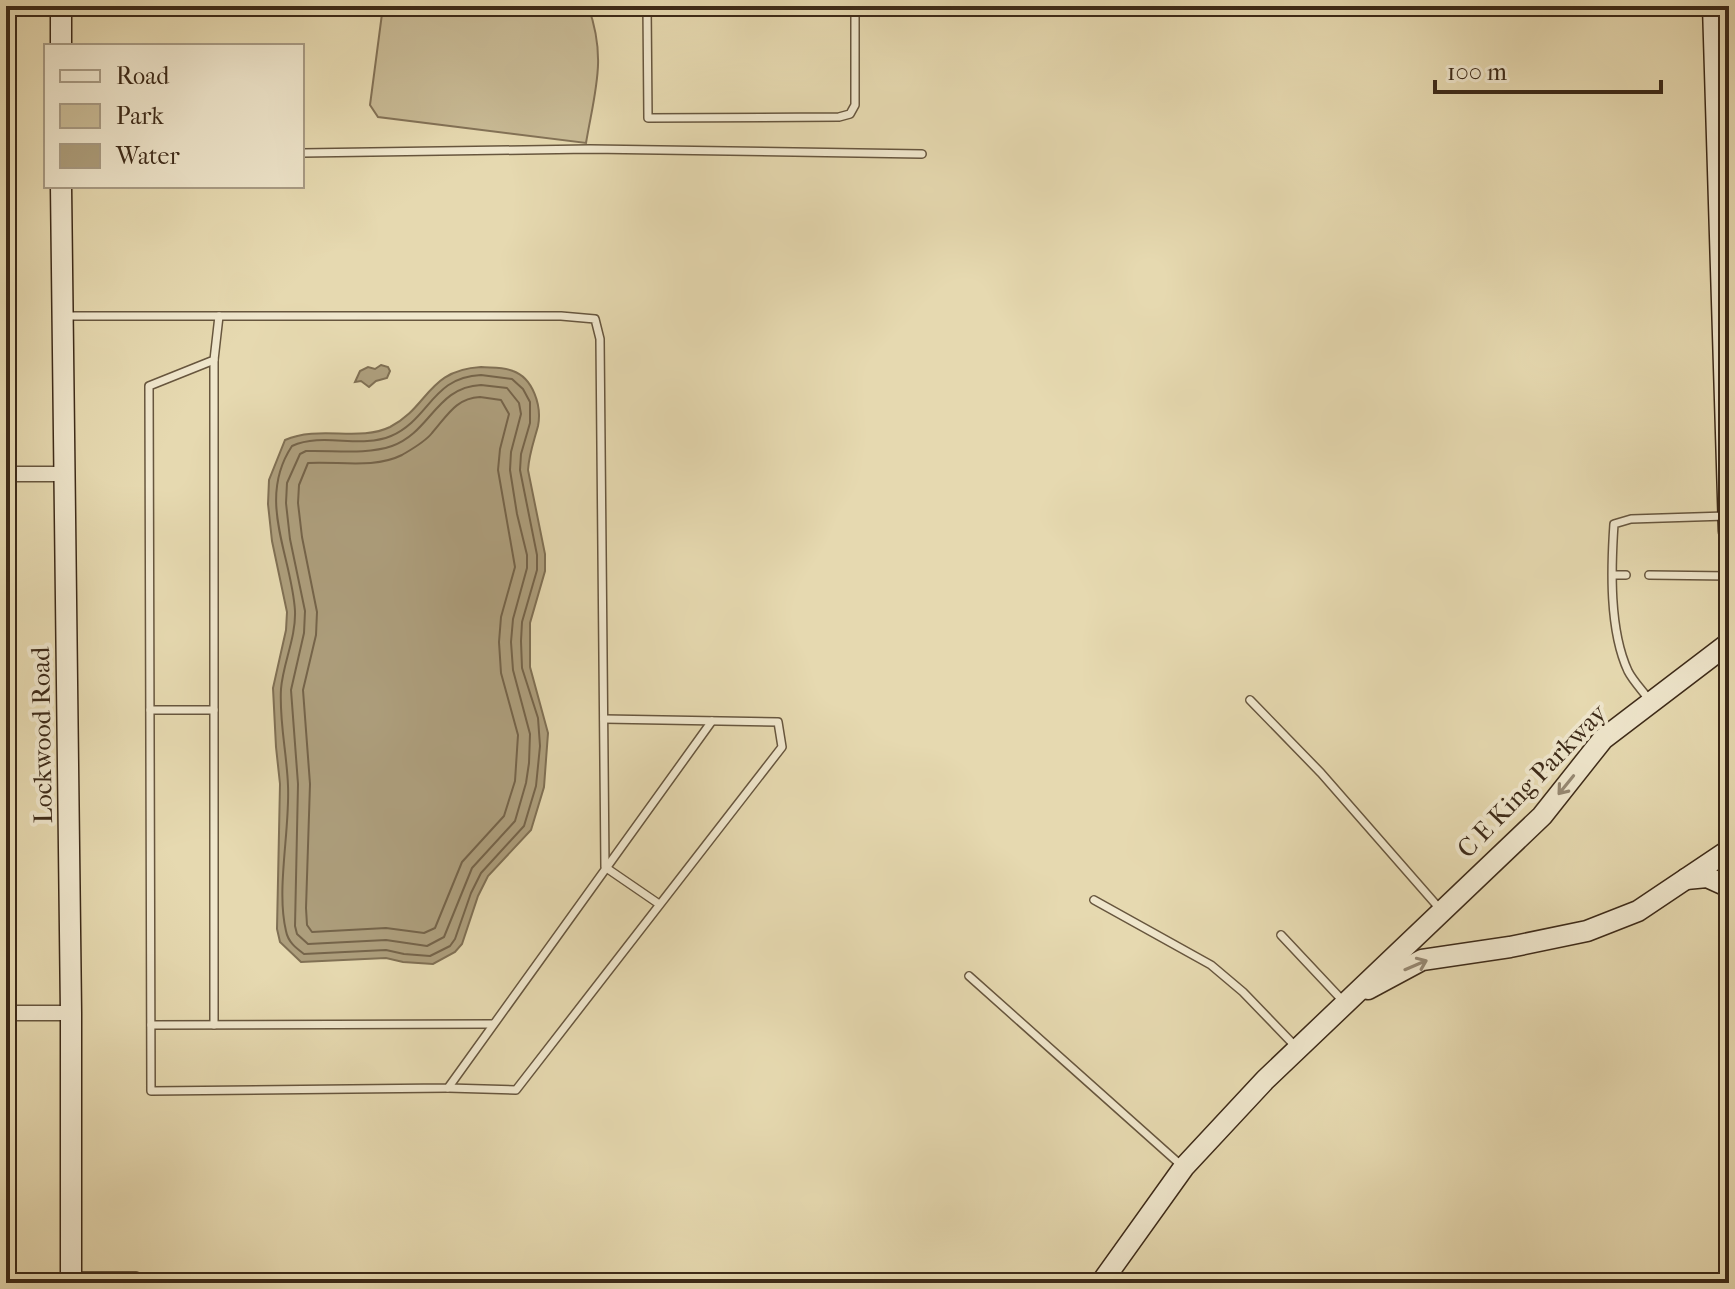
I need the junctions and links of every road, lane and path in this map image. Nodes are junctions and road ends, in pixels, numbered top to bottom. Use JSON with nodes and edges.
{"nodes":[{"id":1,"x":61,"y":6,"type":"edge"},
{"id":2,"x":647,"y":6,"type":"edge"},
{"id":3,"x":855,"y":6,"type":"edge"},
{"id":4,"x":1713,"y":6,"type":"edge"},
{"id":5,"x":61,"y":44,"type":"edge"},
{"id":6,"x":304,"y":153,"type":"edge"},
{"id":7,"x":922,"y":154,"type":"dead end"},
{"id":8,"x":61,"y":188,"type":"edge"},
{"id":9,"x":63,"y":316,"type":"junction"},
{"id":10,"x":219,"y":316,"type":"junction"},
{"id":11,"x":214,"y":360,"type":"junction"},
{"id":12,"x":6,"y":474,"type":"edge"},
{"id":13,"x":66,"y":474,"type":"junction"},
{"id":14,"x":1729,"y":516,"type":"edge"},
{"id":15,"x":1729,"y":531,"type":"edge"},
{"id":16,"x":1613,"y":575,"type":"junction"},
{"id":17,"x":1626,"y":575,"type":"dead end"},
{"id":18,"x":1649,"y":575,"type":"dead end"},
{"id":19,"x":1729,"y":576,"type":"edge"},
{"id":20,"x":1729,"y":643,"type":"edge"},
{"id":21,"x":1250,"y":700,"type":"dead end"},
{"id":22,"x":1650,"y":701,"type":"junction"},
{"id":23,"x":150,"y":710,"type":"junction"},
{"id":24,"x":214,"y":710,"type":"junction"},
{"id":25,"x":604,"y":719,"type":"junction"},
{"id":26,"x":712,"y":721,"type":"junction"},
{"id":27,"x":1729,"y":850,"type":"edge"},
{"id":28,"x":605,"y":867,"type":"junction"},
{"id":29,"x":1686,"y":879,"type":"junction"},
{"id":30,"x":1729,"y":887,"type":"edge"},
{"id":31,"x":1094,"y":900,"type":"dead end"},
{"id":32,"x":659,"y":904,"type":"junction"},
{"id":33,"x":1441,"y":910,"type":"junction"},
{"id":34,"x":1281,"y":935,"type":"dead end"},
{"id":35,"x":969,"y":976,"type":"dead end"},
{"id":36,"x":1345,"y":1001,"type":"junction"},
{"id":37,"x":6,"y":1013,"type":"edge"},
{"id":38,"x":71,"y":1013,"type":"junction"},
{"id":39,"x":493,"y":1024,"type":"junction"},
{"id":40,"x":151,"y":1025,"type":"junction"},
{"id":41,"x":214,"y":1025,"type":"junction"},
{"id":42,"x":1297,"y":1048,"type":"junction"},
{"id":43,"x":448,"y":1088,"type":"junction"},
{"id":44,"x":1184,"y":1167,"type":"junction"},
{"id":45,"x":71,"y":1280,"type":"edge"},
{"id":46,"x":147,"y":1283,"type":"edge"},
{"id":47,"x":1101,"y":1283,"type":"edge"}],
"edges":[{"from":1,"to":5,"type":"main road"},
{"from":2,"to":3,"type":"lane"},
{"from":4,"to":14,"type":"main road"},
{"from":6,"to":7,"type":"lane"},
{"from":8,"to":9,"type":"main road","name":"Lockwood Road"},
{"from":9,"to":10,"type":"lane"},
{"from":9,"to":13,"type":"main road","name":"Lockwood Road"},
{"from":10,"to":11,"type":"lane"},
{"from":10,"to":25,"type":"lane"},
{"from":11,"to":23,"type":"lane"},
{"from":11,"to":24,"type":"lane"},
{"from":12,"to":13,"type":"street"},
{"from":13,"to":38,"type":"main road","name":"Lockwood Road"},
{"from":14,"to":15,"type":"main road"},
{"from":14,"to":16,"type":"lane"},
{"from":16,"to":17,"type":"lane"},
{"from":16,"to":22,"type":"lane"},
{"from":18,"to":19,"type":"lane"},
{"from":20,"to":22,"type":"main road","name":"C E King Parkway"},
{"from":21,"to":33,"type":"lane"},
{"from":22,"to":33,"type":"main road","name":"C E King Parkway","one_way":true},
{"from":23,"to":24,"type":"lane"},
{"from":23,"to":40,"type":"lane"},
{"from":24,"to":41,"type":"lane"},
{"from":25,"to":26,"type":"lane"},
{"from":25,"to":28,"type":"lane"},
{"from":26,"to":28,"type":"lane"},
{"from":26,"to":32,"type":"lane"},
{"from":27,"to":29,"type":"main road","name":"C E King Parkway"},
{"from":28,"to":32,"type":"lane"},
{"from":28,"to":39,"type":"lane"},
{"from":29,"to":30,"type":"main road"},
{"from":36,"to":29,"type":"main road","name":"C E King Parkway","one_way":true},
{"from":31,"to":42,"type":"lane"},
{"from":32,"to":43,"type":"lane"},
{"from":33,"to":36,"type":"main road","name":"C E King Parkway"},
{"from":34,"to":36,"type":"lane"},
{"from":35,"to":44,"type":"lane"},
{"from":36,"to":42,"type":"main road","name":"C E King Parkway"},
{"from":37,"to":38,"type":"street"},
{"from":38,"to":45,"type":"main road","name":"Lockwood Road"},
{"from":39,"to":41,"type":"lane"},
{"from":39,"to":43,"type":"lane"},
{"from":40,"to":41,"type":"lane"},
{"from":40,"to":43,"type":"lane"},
{"from":42,"to":44,"type":"main road","name":"C E King Parkway"},
{"from":44,"to":47,"type":"main road","name":"C E King Parkway"},
{"from":45,"to":46,"type":"lane"}]}
